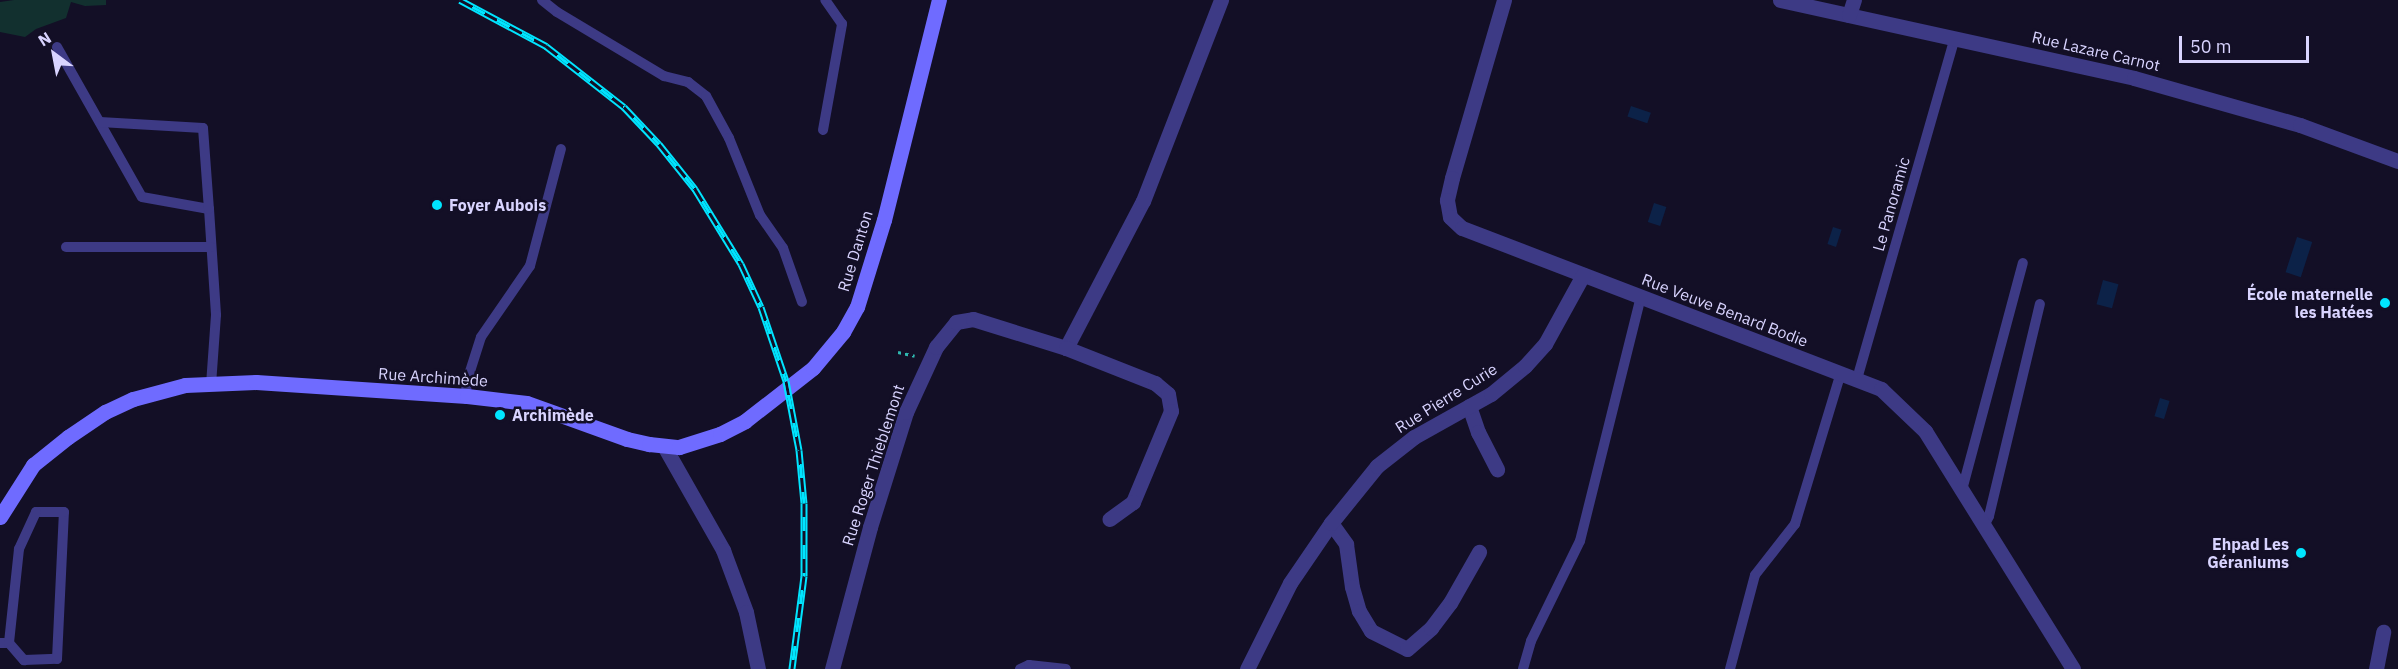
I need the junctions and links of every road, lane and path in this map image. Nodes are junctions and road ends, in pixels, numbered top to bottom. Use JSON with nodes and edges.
{"nodes":[{"id":1,"x":542,"y":0,"type":"edge"},
{"id":2,"x":825,"y":0,"type":"edge"},
{"id":3,"x":939,"y":0,"type":"edge"},
{"id":4,"x":1221,"y":0,"type":"edge"},
{"id":5,"x":1504,"y":0,"type":"edge"},
{"id":6,"x":1780,"y":0,"type":"edge"},
{"id":7,"x":1854,"y":0,"type":"edge"},
{"id":8,"x":1849,"y":15,"type":"junction"},
{"id":9,"x":1953,"y":44,"type":"junction"},
{"id":10,"x":57,"y":47,"type":"dead end"},
{"id":11,"x":100,"y":122,"type":"junction"},
{"id":12,"x":823,"y":130,"type":"dead end"},
{"id":13,"x":561,"y":149,"type":"dead end"},
{"id":14,"x":2398,"y":161,"type":"edge"},
{"id":15,"x":209,"y":209,"type":"junction"},
{"id":16,"x":66,"y":247,"type":"dead end"},
{"id":17,"x":212,"y":247,"type":"junction"},
{"id":18,"x":2023,"y":263,"type":"dead end"},
{"id":19,"x":1583,"y":275,"type":"junction"},
{"id":20,"x":1641,"y":297,"type":"junction"},
{"id":21,"x":802,"y":302,"type":"dead end"},
{"id":22,"x":2040,"y":304,"type":"dead end"},
{"id":23,"x":1066,"y":348,"type":"junction"},
{"id":24,"x":898,"y":352,"type":"dead end"},
{"id":25,"x":922,"y":358,"type":"dead end"},
{"id":26,"x":1841,"y":373,"type":"junction"},
{"id":27,"x":1859,"y":374,"type":"junction"},
{"id":28,"x":211,"y":384,"type":"junction"},
{"id":29,"x":467,"y":396,"type":"junction"},
{"id":30,"x":1469,"y":406,"type":"junction"},
{"id":31,"x":664,"y":446,"type":"junction"},
{"id":32,"x":1497,"y":469,"type":"dead end"},
{"id":33,"x":1962,"y":490,"type":"junction"},
{"id":34,"x":0,"y":518,"type":"edge"},
{"id":35,"x":1110,"y":519,"type":"dead end"},
{"id":36,"x":1331,"y":523,"type":"junction"},
{"id":37,"x":1984,"y":526,"type":"junction"},
{"id":38,"x":1479,"y":552,"type":"dead end"},
{"id":39,"x":2383,"y":632,"type":"dead end"},
{"id":40,"x":4,"y":643,"type":"edge"},
{"id":41,"x":758,"y":669,"type":"edge"},
{"id":42,"x":832,"y":669,"type":"edge"},
{"id":43,"x":1020,"y":669,"type":"edge"},
{"id":44,"x":1066,"y":669,"type":"edge"},
{"id":45,"x":1247,"y":669,"type":"edge"},
{"id":46,"x":1523,"y":669,"type":"edge"},
{"id":47,"x":1730,"y":669,"type":"edge"},
{"id":48,"x":2073,"y":669,"type":"edge"},
{"id":49,"x":2376,"y":669,"type":"edge"}],
"edges":[{"from":1,"to":21,"type":"lane"},
{"from":2,"to":12,"type":"lane"},
{"from":3,"to":31,"type":"street","name":"Rue Danton"},
{"from":4,"to":23,"type":"street"},
{"from":5,"to":19,"type":"street","name":"Rue Veuve Benard Bodie"},
{"from":6,"to":8,"type":"street","name":"Rue Lazare Carnot"},
{"from":7,"to":8,"type":"street"},
{"from":8,"to":9,"type":"street","name":"Rue Lazare Carnot"},
{"from":9,"to":14,"type":"street","name":"Rue Lazare Carnot"},
{"from":9,"to":27,"type":"lane","name":"Le Panoramic"},
{"from":10,"to":11,"type":"lane"},
{"from":11,"to":15,"type":"lane"},
{"from":11,"to":15,"type":"lane"},
{"from":13,"to":29,"type":"lane"},
{"from":15,"to":17,"type":"lane"},
{"from":16,"to":17,"type":"lane"},
{"from":17,"to":28,"type":"lane"},
{"from":18,"to":33,"type":"lane"},
{"from":19,"to":20,"type":"street","name":"Rue Veuve Benard Bodie"},
{"from":19,"to":30,"type":"street","name":"Rue Pierre Curie"},
{"from":20,"to":26,"type":"street","name":"Rue Veuve Benard Bodie"},
{"from":20,"to":46,"type":"lane"},
{"from":22,"to":37,"type":"lane"},
{"from":23,"to":35,"type":"street","name":"Rue Roger Thieblemont"},
{"from":23,"to":42,"type":"street","name":"Rue Roger Thieblemont"},
{"from":24,"to":25,"type":"path"},
{"from":26,"to":27,"type":"street","name":"Rue Veuve Benard Bodie"},
{"from":26,"to":47,"type":"lane"},
{"from":27,"to":33,"type":"street","name":"Rue Veuve Benard Bodie"},
{"from":28,"to":29,"type":"street","name":"Rue Archimède"},
{"from":28,"to":34,"type":"street","name":"Rue Archimède"},
{"from":29,"to":31,"type":"street","name":"Rue Archimède"},
{"from":30,"to":32,"type":"street"},
{"from":30,"to":36,"type":"street","name":"Rue Pierre Curie"},
{"from":31,"to":41,"type":"street"},
{"from":33,"to":37,"type":"street","name":"Rue Veuve Benard Bodie"},
{"from":36,"to":38,"type":"street"},
{"from":36,"to":45,"type":"street","name":"Rue Pierre Curie"},
{"from":37,"to":48,"type":"street","name":"Rue Veuve Benard Bodie"},
{"from":39,"to":49,"type":"street"},
{"from":40,"to":40,"type":"lane"},
{"from":43,"to":44,"type":"lane"}]}
